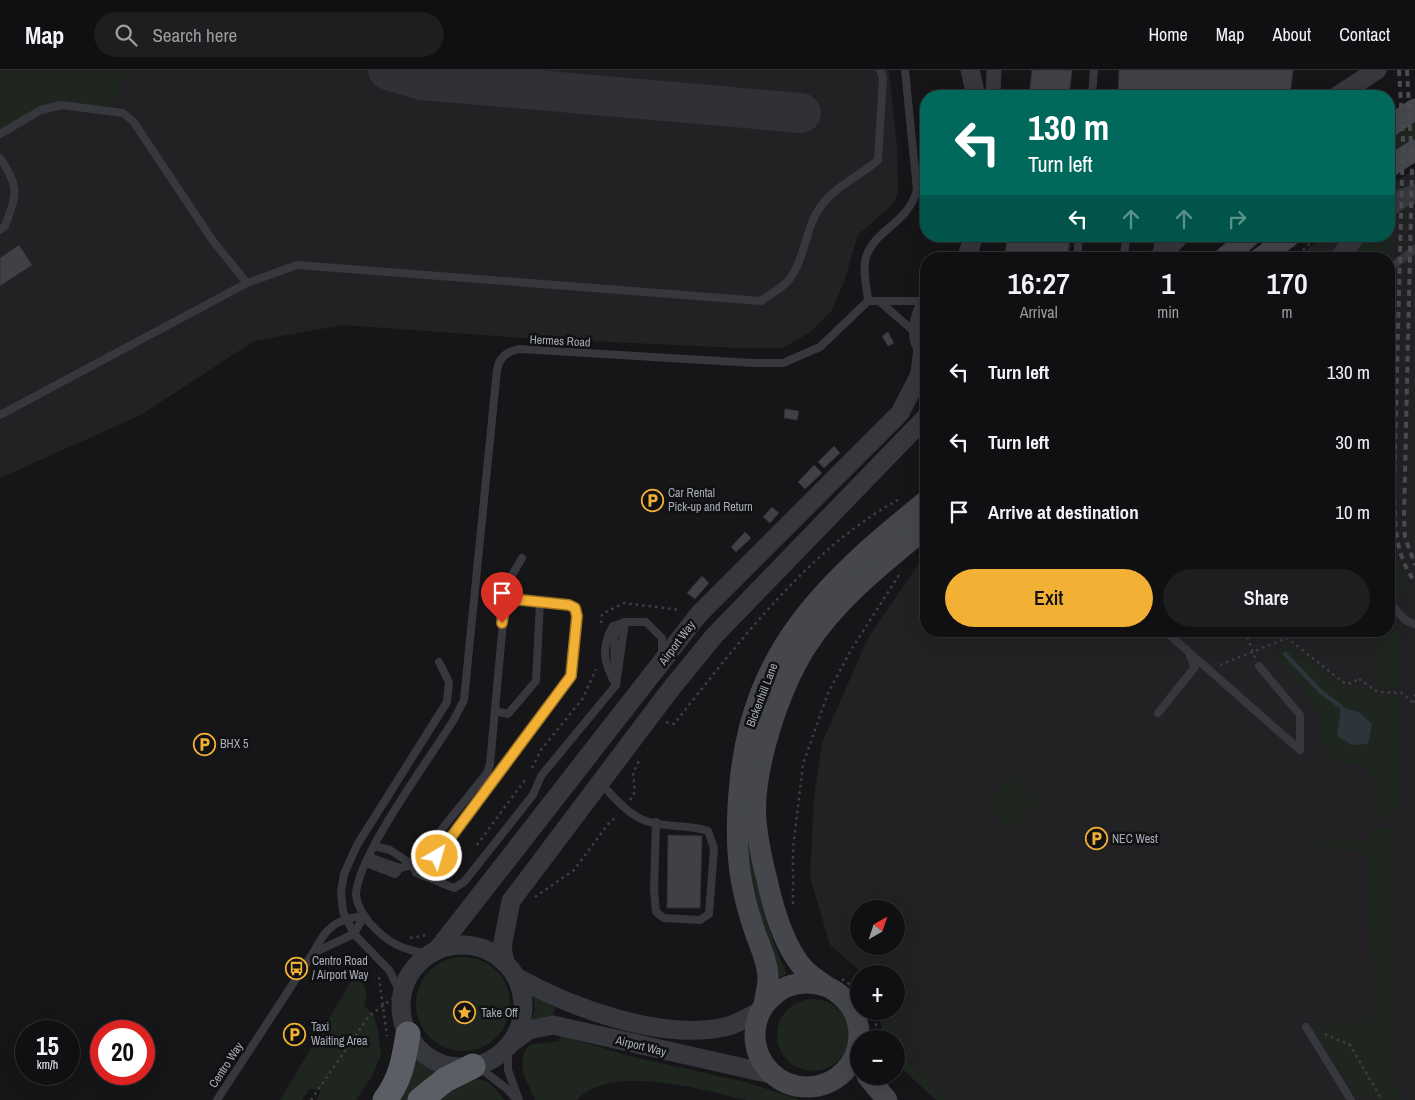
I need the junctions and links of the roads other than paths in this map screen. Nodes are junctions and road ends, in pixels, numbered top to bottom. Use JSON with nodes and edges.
{"nodes":[{"id":1,"x":880,"y":70,"type":"edge"},
{"id":2,"x":905,"y":70,"type":"edge"},
{"id":3,"x":994,"y":70,"type":"edge"},
{"id":4,"x":1094,"y":70,"type":"edge"},
{"id":5,"x":1377,"y":70,"type":"edge"},
{"id":6,"x":969,"y":72,"type":"edge"},
{"id":7,"x":986,"y":90,"type":"edge"},
{"id":8,"x":992,"y":90,"type":"edge"},
{"id":9,"x":1092,"y":90,"type":"edge"},
{"id":10,"x":1346,"y":90,"type":"edge"},
{"id":11,"x":1415,"y":109,"type":"edge"},
{"id":12,"x":1395,"y":123,"type":"edge"},
{"id":13,"x":0,"y":134,"type":"edge"},
{"id":14,"x":1415,"y":150,"type":"edge"},
{"id":15,"x":0,"y":158,"type":"edge"},
{"id":16,"x":1395,"y":163,"type":"edge"},
{"id":17,"x":1415,"y":194,"type":"edge"},
{"id":18,"x":1395,"y":203,"type":"edge"},
{"id":19,"x":0,"y":230,"type":"edge"},
{"id":20,"x":1174,"y":242,"type":"edge"},
{"id":21,"x":1243,"y":242,"type":"edge"},
{"id":22,"x":1282,"y":242,"type":"edge"},
{"id":23,"x":1294,"y":242,"type":"edge"},
{"id":24,"x":1415,"y":249,"type":"edge"},
{"id":25,"x":1164,"y":252,"type":"edge"},
{"id":26,"x":1231,"y":252,"type":"edge"},
{"id":27,"x":1268,"y":252,"type":"edge"},
{"id":28,"x":1285,"y":252,"type":"edge"},
{"id":29,"x":1395,"y":264,"type":"edge"},
{"id":30,"x":247,"y":283,"type":"junction"},
{"id":31,"x":868,"y":301,"type":"junction"},
{"id":32,"x":879,"y":301,"type":"junction"},
{"id":33,"x":920,"y":301,"type":"edge"},
{"id":34,"x":920,"y":343,"type":"edge"},
{"id":35,"x":920,"y":374,"type":"edge"},
{"id":36,"x":0,"y":415,"type":"edge"},
{"id":37,"x":920,"y":423,"type":"edge"},
{"id":38,"x":920,"y":440,"type":"edge"},
{"id":39,"x":877,"y":466,"type":"junction"},
{"id":40,"x":920,"y":506,"type":"edge"},
{"id":41,"x":920,"y":533,"type":"edge"},
{"id":42,"x":522,"y":558,"type":"dead end"},
{"id":43,"x":505,"y":600,"type":"junction"},
{"id":44,"x":540,"y":602,"type":"junction"},
{"id":45,"x":1395,"y":608,"type":"edge"},
{"id":46,"x":625,"y":622,"type":"junction"},
{"id":47,"x":1415,"y":624,"type":"edge"},
{"id":48,"x":1171,"y":637,"type":"edge"},
{"id":49,"x":1189,"y":654,"type":"junction"},
{"id":50,"x":439,"y":662,"type":"dead end"},
{"id":51,"x":662,"y":663,"type":"junction"},
{"id":52,"x":1258,"y":666,"type":"dead end"},
{"id":53,"x":616,"y":685,"type":"junction"},
{"id":54,"x":495,"y":711,"type":"junction"},
{"id":55,"x":1158,"y":713,"type":"dead end"},
{"id":56,"x":490,"y":764,"type":"junction"},
{"id":57,"x":502,"y":771,"type":"junction"},
{"id":58,"x":600,"y":783,"type":"junction"},
{"id":59,"x":656,"y":822,"type":"junction"},
{"id":60,"x":374,"y":846,"type":"junction"},
{"id":61,"x":367,"y":860,"type":"junction"},
{"id":62,"x":413,"y":865,"type":"junction"},
{"id":63,"x":434,"y":880,"type":"junction"},
{"id":64,"x":364,"y":916,"type":"junction"},
{"id":65,"x":345,"y":918,"type":"junction"},
{"id":66,"x":354,"y":934,"type":"junction"},
{"id":67,"x":434,"y":952,"type":"junction"},
{"id":68,"x":313,"y":953,"type":"junction"},
{"id":69,"x":511,"y":970,"type":"junction"},
{"id":70,"x":831,"y":980,"type":"junction"},
{"id":71,"x":402,"y":996,"type":"junction"},
{"id":72,"x":762,"y":1008,"type":"junction"},
{"id":73,"x":1306,"y":1027,"type":"road end"},
{"id":74,"x":859,"y":1030,"type":"edge"},
{"id":75,"x":397,"y":1036,"type":"junction"},
{"id":76,"x":509,"y":1045,"type":"junction"},
{"id":77,"x":850,"y":1064,"type":"edge"},
{"id":78,"x":475,"y":1066,"type":"junction"},
{"id":79,"x":775,"y":1076,"type":"junction"},
{"id":80,"x":874,"y":1085,"type":"edge"},
{"id":81,"x":803,"y":1087,"type":"junction"},
{"id":82,"x":217,"y":1100,"type":"edge"},
{"id":83,"x":385,"y":1100,"type":"edge"},
{"id":84,"x":420,"y":1100,"type":"edge"},
{"id":85,"x":518,"y":1100,"type":"edge"},
{"id":86,"x":831,"y":1100,"type":"edge"},
{"id":87,"x":887,"y":1100,"type":"edge"},
{"id":88,"x":1351,"y":1100,"type":"edge"}],
"edges":[{"from":1,"to":30,"type":"lane"},
{"from":2,"to":31,"type":"lane"},
{"from":3,"to":8,"type":"street"},
{"from":4,"to":9,"type":"lane"},
{"from":5,"to":10,"type":"street"},
{"from":6,"to":7,"type":"street"},
{"from":11,"to":12,"type":"main road"},
{"from":13,"to":30,"type":"lane"},
{"from":14,"to":16,"type":"main road"},
{"from":15,"to":19,"type":"lane"},
{"from":17,"to":18,"type":"street"},
{"from":20,"to":25,"type":"street"},
{"from":21,"to":26,"type":"main road"},
{"from":22,"to":27,"type":"main road"},
{"from":23,"to":28,"type":"street"},
{"from":24,"to":29,"type":"lane"},
{"from":30,"to":36,"type":"lane"},
{"from":31,"to":32,"type":"lane"},
{"from":31,"to":60,"type":"lane","name":"Hermes Road"},
{"from":32,"to":33,"type":"lane"},
{"from":32,"to":34,"type":"lane"},
{"from":35,"to":51,"type":"street","name":"Airport Way"},
{"from":37,"to":39,"type":"street","name":"Airport Way"},
{"from":38,"to":39,"type":"street"},
{"from":39,"to":58,"type":"street","name":"Airport Way"},
{"from":40,"to":72,"type":"main road","name":"Bickenhill Lane"},
{"from":41,"to":70,"type":"main road","name":"Bickenhill Lane"},
{"from":42,"to":43,"type":"lane"},
{"from":43,"to":44,"type":"lane"},
{"from":43,"to":54,"type":"lane"},
{"from":44,"to":54,"type":"lane"},
{"from":44,"to":57,"type":"lane"},
{"from":45,"to":47,"type":"lane"},
{"from":46,"to":51,"type":"lane"},
{"from":46,"to":53,"type":"lane"},
{"from":46,"to":53,"type":"lane"},
{"from":48,"to":49,"type":"lane"},
{"from":49,"to":52,"type":"lane"},
{"from":49,"to":55,"type":"lane"},
{"from":50,"to":65,"type":"lane"},
{"from":51,"to":67,"type":"street","name":"Airport Way"},
{"from":53,"to":63,"type":"lane"},
{"from":54,"to":56,"type":"lane"},
{"from":56,"to":57,"type":"lane"},
{"from":56,"to":62,"type":"lane"},
{"from":57,"to":63,"type":"lane"},
{"from":58,"to":59,"type":"lane"},
{"from":58,"to":69,"type":"street","name":"Airport Way"},
{"from":59,"to":59,"type":"lane"},
{"from":60,"to":61,"type":"lane"},
{"from":60,"to":62,"type":"lane"},
{"from":61,"to":62,"type":"lane"},
{"from":61,"to":64,"type":"lane"},
{"from":62,"to":63,"type":"lane"},
{"from":64,"to":65,"type":"lane"},
{"from":64,"to":66,"type":"lane"},
{"from":64,"to":67,"type":"lane"},
{"from":65,"to":66,"type":"lane"},
{"from":65,"to":68,"type":"lane","name":"Centro Way"},
{"from":66,"to":68,"type":"lane"},
{"from":66,"to":71,"type":"lane"},
{"from":67,"to":69,"type":"street"},
{"from":67,"to":71,"type":"street"},
{"from":68,"to":82,"type":"lane","name":"Centro Way"},
{"from":69,"to":72,"type":"street","name":"Airport Way"},
{"from":69,"to":76,"type":"street"},
{"from":70,"to":72,"type":"main road"},
{"from":70,"to":74,"type":"main road"},
{"from":71,"to":75,"type":"street"},
{"from":72,"to":79,"type":"main road"},
{"from":73,"to":88,"type":"lane"},
{"from":75,"to":78,"type":"street"},
{"from":75,"to":83,"type":"highway"},
{"from":76,"to":78,"type":"street"},
{"from":76,"to":79,"type":"street","name":"Airport Way"},
{"from":76,"to":85,"type":"lane"},
{"from":77,"to":81,"type":"main road"},
{"from":78,"to":84,"type":"highway"},
{"from":78,"to":85,"type":"lane"},
{"from":79,"to":81,"type":"main road"},
{"from":80,"to":87,"type":"main road"},
{"from":81,"to":86,"type":"main road"}]}
